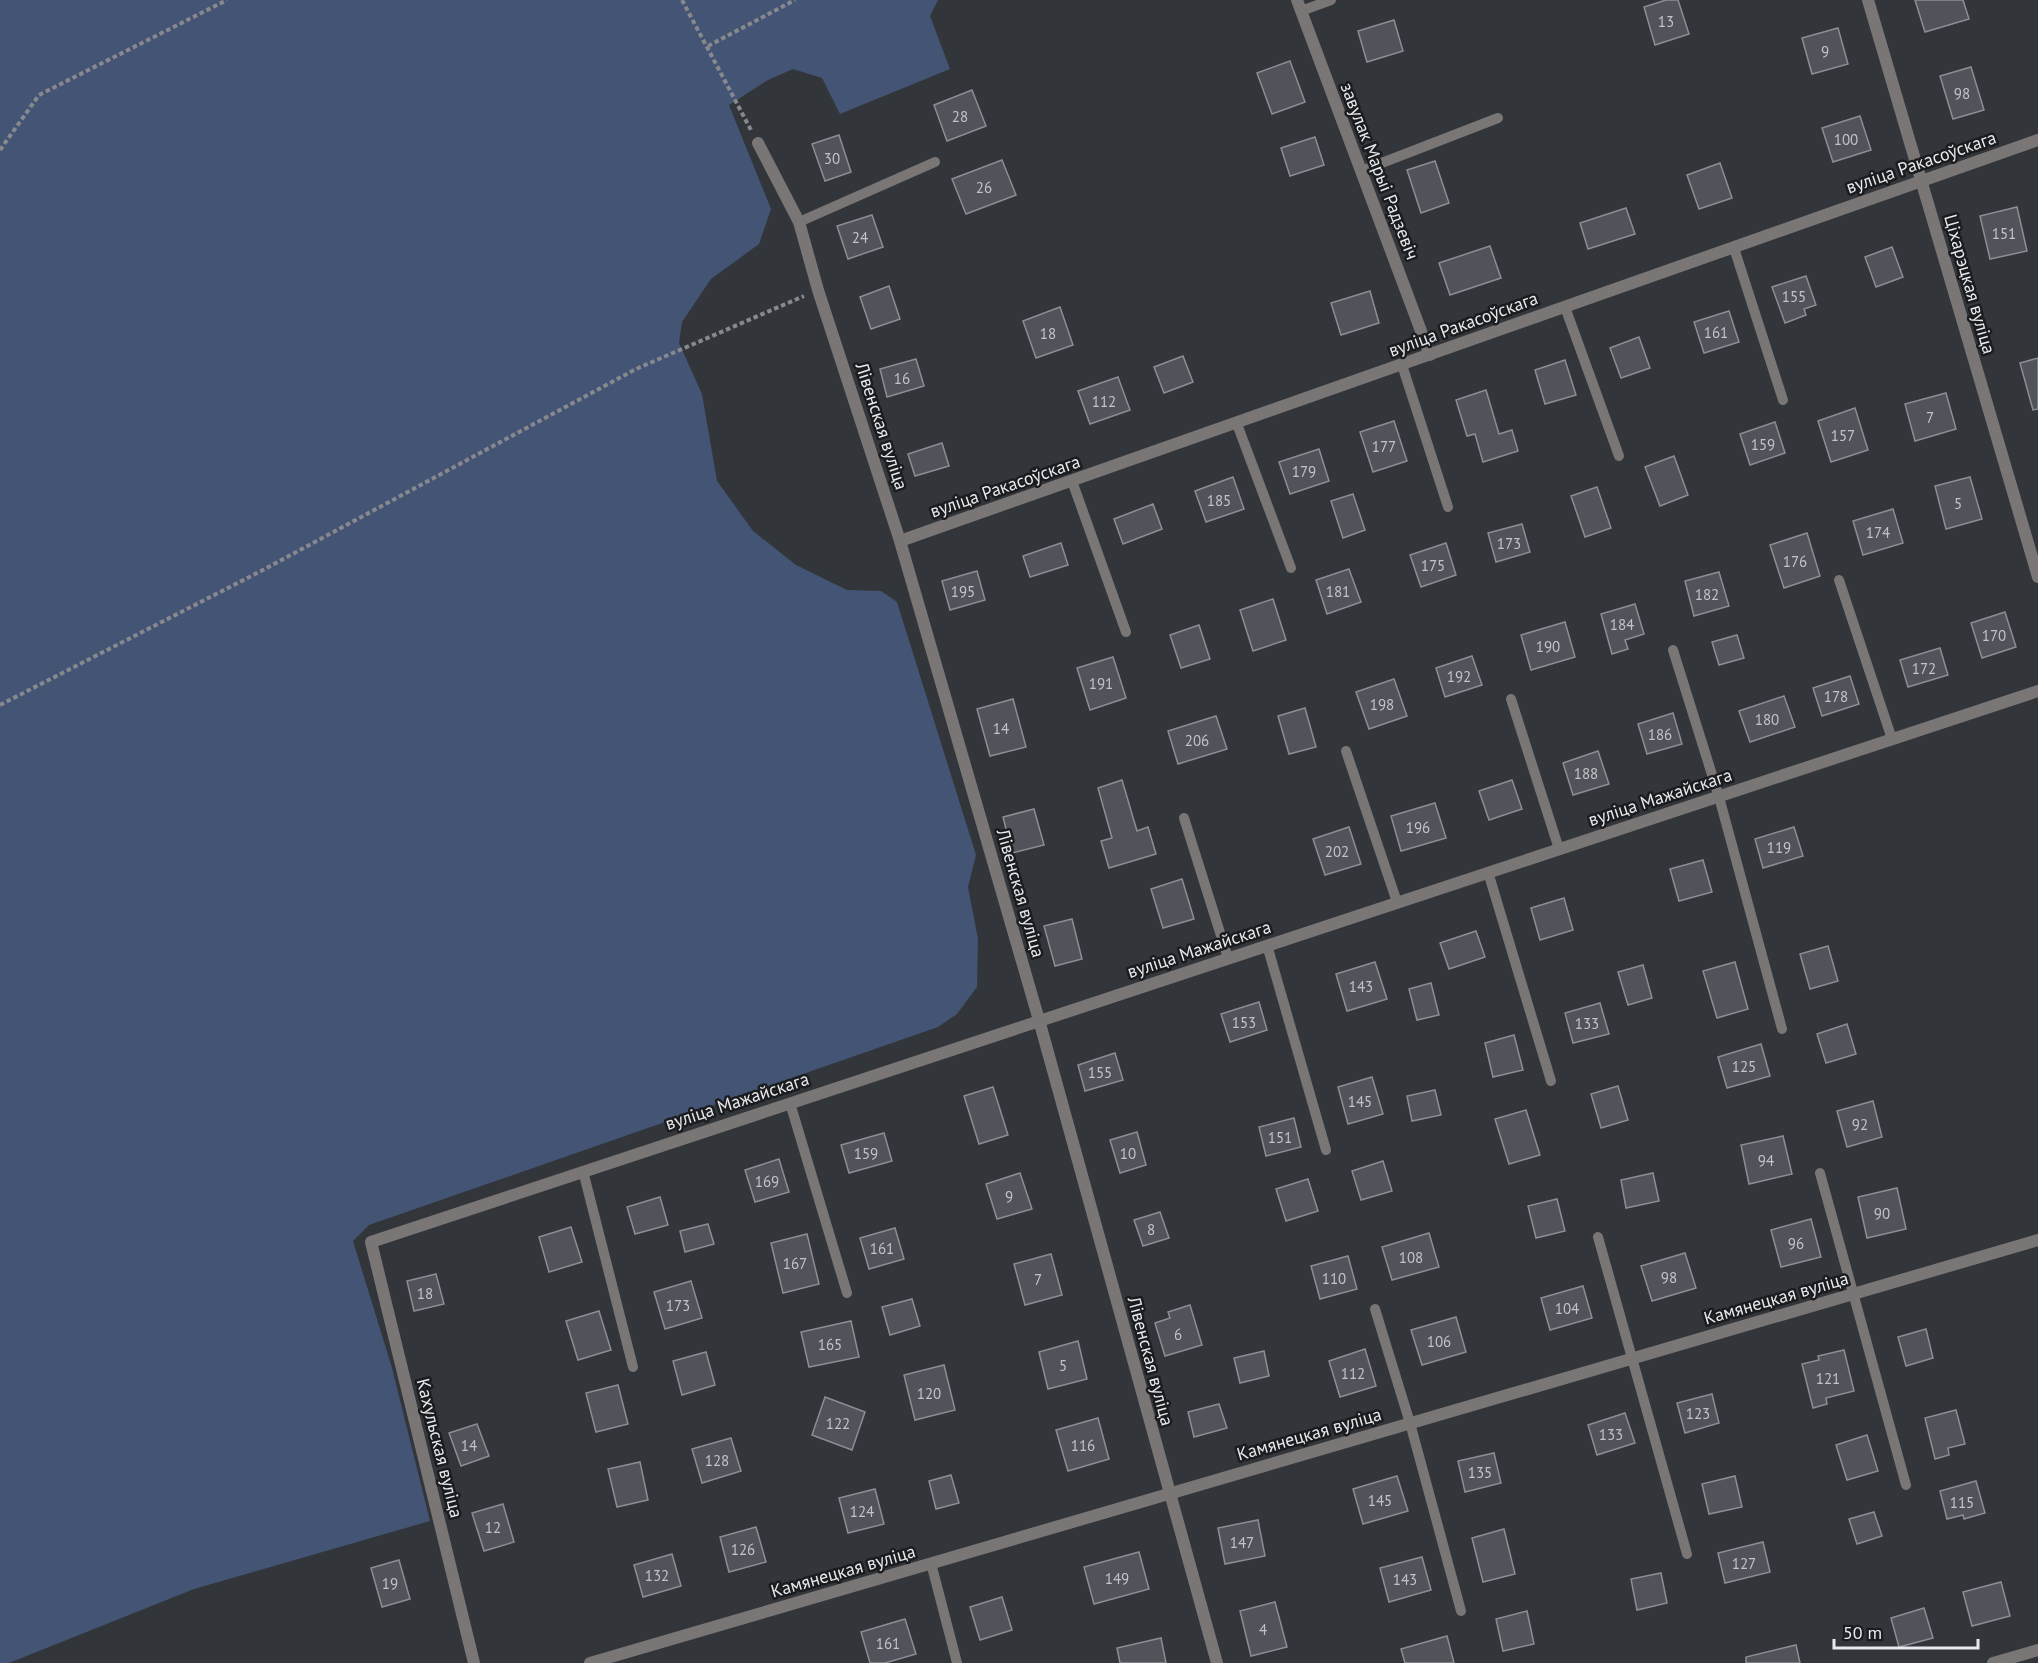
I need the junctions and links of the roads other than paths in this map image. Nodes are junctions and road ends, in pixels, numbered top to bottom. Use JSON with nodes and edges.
{"nodes":[{"id":1,"x":1331,"y":0,"type":"edge"},
{"id":2,"x":1868,"y":0,"type":"edge"},
{"id":3,"x":1299,"y":6,"type":"edge"},
{"id":4,"x":1498,"y":118,"type":"dead end"},
{"id":5,"x":2038,"y":140,"type":"edge"},
{"id":6,"x":758,"y":144,"type":"road end"},
{"id":7,"x":935,"y":162,"type":"dead end"},
{"id":8,"x":1361,"y":171,"type":"junction"},
{"id":9,"x":1921,"y":181,"type":"junction"},
{"id":10,"x":799,"y":222,"type":"junction"},
{"id":11,"x":1734,"y":248,"type":"junction"},
{"id":12,"x":1565,"y":307,"type":"junction"},
{"id":13,"x":1430,"y":355,"type":"junction"},
{"id":14,"x":1402,"y":365,"type":"junction"},
{"id":15,"x":1783,"y":400,"type":"dead end"},
{"id":16,"x":1237,"y":424,"type":"junction"},
{"id":17,"x":1619,"y":456,"type":"dead end"},
{"id":18,"x":1072,"y":481,"type":"junction"},
{"id":19,"x":1448,"y":507,"type":"dead end"},
{"id":20,"x":900,"y":541,"type":"junction"},
{"id":21,"x":1291,"y":568,"type":"dead end"},
{"id":22,"x":2038,"y":577,"type":"edge"},
{"id":23,"x":1839,"y":580,"type":"dead end"},
{"id":24,"x":1126,"y":632,"type":"dead end"},
{"id":25,"x":1673,"y":650,"type":"dead end"},
{"id":26,"x":2038,"y":691,"type":"edge"},
{"id":27,"x":1511,"y":699,"type":"dead end"},
{"id":28,"x":1892,"y":739,"type":"junction"},
{"id":29,"x":1346,"y":751,"type":"dead end"},
{"id":30,"x":1719,"y":797,"type":"junction"},
{"id":31,"x":1184,"y":818,"type":"dead end"},
{"id":32,"x":1560,"y":849,"type":"junction"},
{"id":33,"x":1488,"y":872,"type":"junction"},
{"id":34,"x":1397,"y":902,"type":"junction"},
{"id":35,"x":1267,"y":945,"type":"junction"},
{"id":36,"x":1228,"y":958,"type":"junction"},
{"id":37,"x":1039,"y":1020,"type":"junction"},
{"id":38,"x":1782,"y":1029,"type":"dead end"},
{"id":39,"x":1551,"y":1081,"type":"dead end"},
{"id":40,"x":790,"y":1103,"type":"junction"},
{"id":41,"x":1326,"y":1150,"type":"dead end"},
{"id":42,"x":584,"y":1171,"type":"junction"},
{"id":43,"x":1820,"y":1173,"type":"dead end"},
{"id":44,"x":1598,"y":1237,"type":"dead end"},
{"id":45,"x":2038,"y":1240,"type":"edge"},
{"id":46,"x":371,"y":1242,"type":"joint"},
{"id":47,"x":847,"y":1293,"type":"dead end"},
{"id":48,"x":1854,"y":1293,"type":"junction"},
{"id":49,"x":1375,"y":1309,"type":"dead end"},
{"id":50,"x":1632,"y":1358,"type":"junction"},
{"id":51,"x":633,"y":1367,"type":"dead end"},
{"id":52,"x":1410,"y":1424,"type":"junction"},
{"id":53,"x":1906,"y":1485,"type":"dead end"},
{"id":54,"x":1168,"y":1494,"type":"junction"},
{"id":55,"x":1687,"y":1554,"type":"dead end"},
{"id":56,"x":931,"y":1563,"type":"junction"},
{"id":57,"x":1461,"y":1611,"type":"dead end"},
{"id":58,"x":2038,"y":1650,"type":"edge"},
{"id":59,"x":474,"y":1663,"type":"edge"},
{"id":60,"x":590,"y":1663,"type":"edge"},
{"id":61,"x":957,"y":1663,"type":"edge"},
{"id":62,"x":1216,"y":1663,"type":"edge"},
{"id":63,"x":1994,"y":1663,"type":"edge"}],
"edges":[{"from":1,"to":3,"type":"lane"},
{"from":2,"to":9,"type":"street","name":"Ціхарэцкая вуліца"},
{"from":3,"to":8,"type":"street","name":"завулак Марыі Радзевіч"},
{"from":4,"to":8,"type":"lane"},
{"from":5,"to":9,"type":"street","name":"вуліца Ракасоўскага"},
{"from":6,"to":10,"type":"street","name":"Лівенская вуліца"},
{"from":7,"to":10,"type":"lane"},
{"from":8,"to":13,"type":"street","name":"завулак Марыі Радзевіч"},
{"from":9,"to":11,"type":"street","name":"вуліца Ракасоўскага"},
{"from":9,"to":22,"type":"street","name":"Ціхарэцкая вуліца"},
{"from":10,"to":20,"type":"street","name":"Лівенская вуліца"},
{"from":11,"to":12,"type":"street","name":"вуліца Ракасоўскага"},
{"from":11,"to":15,"type":"lane"},
{"from":12,"to":13,"type":"street","name":"вуліца Ракасоўскага"},
{"from":12,"to":17,"type":"lane"},
{"from":13,"to":14,"type":"street","name":"вуліца Ракасоўскага"},
{"from":14,"to":16,"type":"street","name":"вуліца Ракасоўскага"},
{"from":14,"to":19,"type":"lane"},
{"from":16,"to":18,"type":"street","name":"вуліца Ракасоўскага"},
{"from":16,"to":21,"type":"lane"},
{"from":18,"to":20,"type":"street","name":"вуліца Ракасоўскага"},
{"from":18,"to":24,"type":"lane"},
{"from":20,"to":37,"type":"street","name":"Лівенская вуліца"},
{"from":23,"to":28,"type":"lane"},
{"from":25,"to":30,"type":"lane"},
{"from":26,"to":28,"type":"street","name":"вуліца Мажайскага"},
{"from":27,"to":32,"type":"lane"},
{"from":28,"to":30,"type":"street","name":"вуліца Мажайскага"},
{"from":29,"to":34,"type":"lane"},
{"from":30,"to":32,"type":"street","name":"вуліца Мажайскага"},
{"from":30,"to":38,"type":"lane"},
{"from":31,"to":36,"type":"lane"},
{"from":32,"to":33,"type":"street","name":"вуліца Мажайскага"},
{"from":33,"to":34,"type":"street","name":"вуліца Мажайскага"},
{"from":33,"to":39,"type":"lane"},
{"from":34,"to":35,"type":"street","name":"вуліца Мажайскага"},
{"from":35,"to":36,"type":"street","name":"вуліца Мажайскага"},
{"from":35,"to":41,"type":"lane"},
{"from":36,"to":37,"type":"street","name":"вуліца Мажайскага"},
{"from":37,"to":40,"type":"street","name":"вуліца Мажайскага"},
{"from":37,"to":54,"type":"street","name":"Лівенская вуліца"},
{"from":40,"to":42,"type":"street","name":"вуліца Мажайскага"},
{"from":40,"to":47,"type":"lane"},
{"from":42,"to":46,"type":"street","name":"вуліца Мажайскага"},
{"from":42,"to":51,"type":"lane"},
{"from":43,"to":48,"type":"lane"},
{"from":44,"to":50,"type":"lane"},
{"from":45,"to":48,"type":"street","name":"Камянецкая вуліца"},
{"from":46,"to":59,"type":"street","name":"Кахульская вуліца"},
{"from":48,"to":50,"type":"street","name":"Камянецкая вуліца"},
{"from":48,"to":53,"type":"lane"},
{"from":49,"to":52,"type":"lane"},
{"from":50,"to":52,"type":"street","name":"Камянецкая вуліца"},
{"from":50,"to":55,"type":"lane"},
{"from":52,"to":54,"type":"street","name":"Камянецкая вуліца"},
{"from":52,"to":57,"type":"lane"},
{"from":54,"to":56,"type":"street","name":"Камянецкая вуліца"},
{"from":54,"to":62,"type":"street","name":"Лівенская вуліца"},
{"from":56,"to":60,"type":"street","name":"Камянецкая вуліца"},
{"from":56,"to":61,"type":"lane"},
{"from":58,"to":63,"type":"street"}]}
